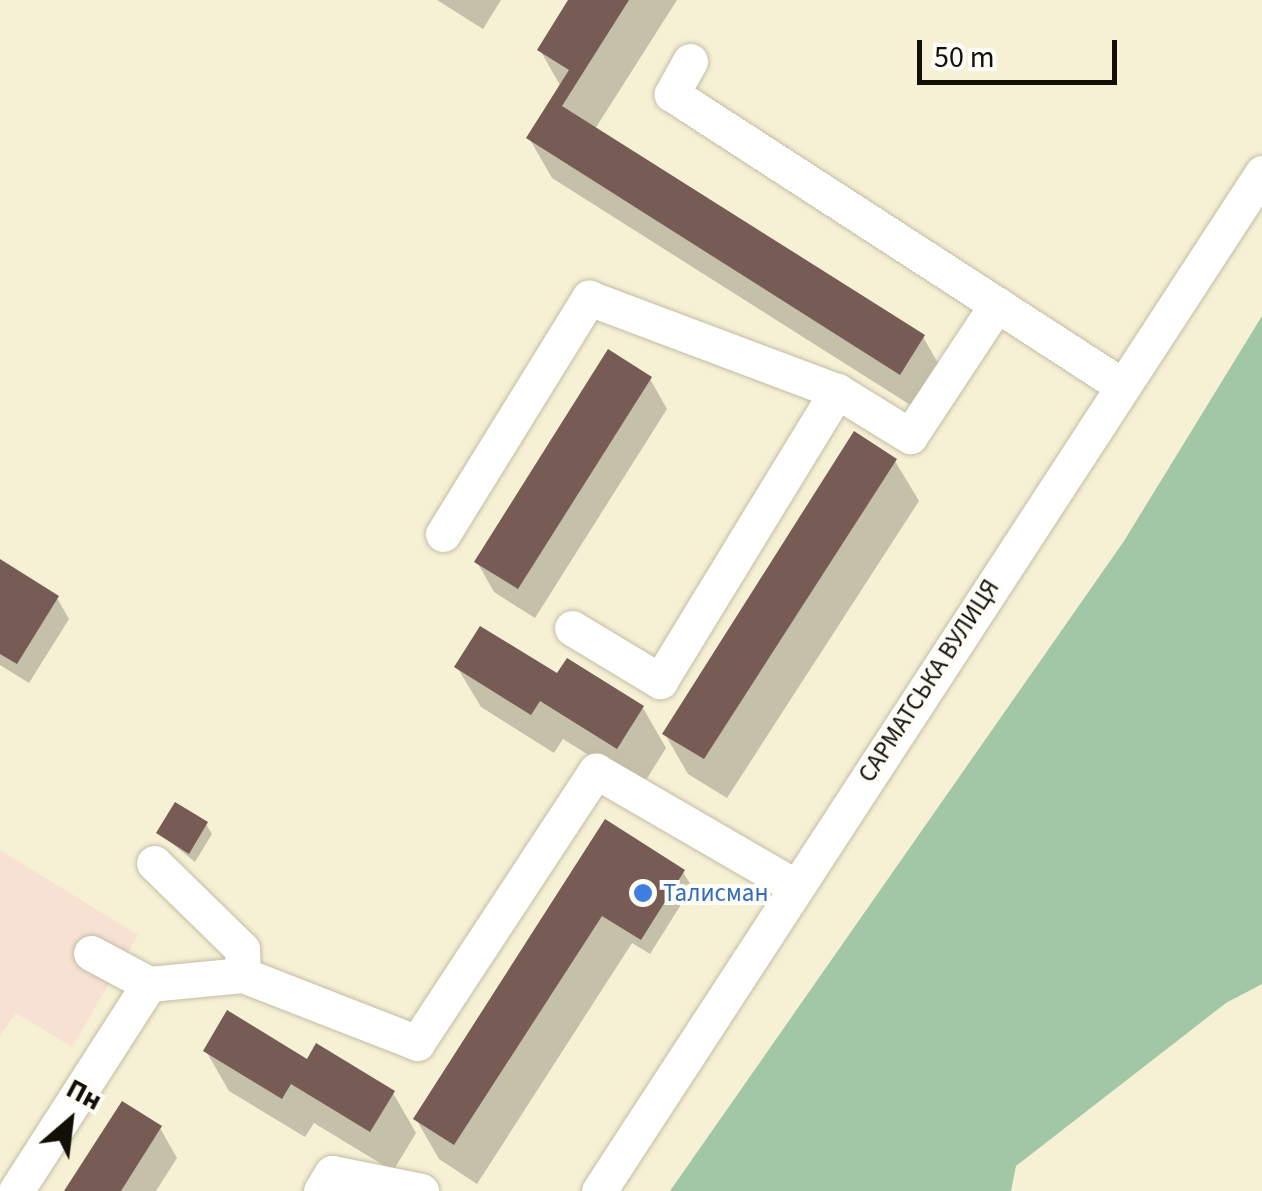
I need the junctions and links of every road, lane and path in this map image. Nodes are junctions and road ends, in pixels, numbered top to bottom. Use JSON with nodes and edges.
{"nodes":[{"id":1,"x":690,"y":61,"type":"dead end"},
{"id":2,"x":1262,"y":173,"type":"edge"},
{"id":3,"x":997,"y":304,"type":"junction"},
{"id":4,"x":1121,"y":385,"type":"junction"},
{"id":5,"x":838,"y":392,"type":"junction"},
{"id":6,"x":444,"y":534,"type":"dead end"},
{"id":7,"x":572,"y":628,"type":"dead end"},
{"id":8,"x":154,"y":863,"type":"dead end"},
{"id":9,"x":796,"y":888,"type":"junction"},
{"id":10,"x":91,"y":953,"type":"dead end"},
{"id":11,"x":243,"y":975,"type":"junction"},
{"id":12,"x":149,"y":984,"type":"junction"},
{"id":13,"x":16,"y":1191,"type":"edge"},
{"id":14,"x":321,"y":1191,"type":"edge"},
{"id":15,"x":421,"y":1191,"type":"edge"},
{"id":16,"x":600,"y":1191,"type":"edge"}],
"edges":[{"from":1,"to":3,"type":"street"},
{"from":2,"to":4,"type":"street","name":"САРМАТСЬКА ВУЛИЦЯ"},
{"from":3,"to":4,"type":"street"},
{"from":3,"to":5,"type":"street"},
{"from":4,"to":9,"type":"street","name":"САРМАТСЬКА ВУЛИЦЯ"},
{"from":5,"to":6,"type":"street"},
{"from":5,"to":7,"type":"street"},
{"from":8,"to":11,"type":"street"},
{"from":9,"to":11,"type":"street"},
{"from":9,"to":16,"type":"street","name":"САРМАТСЬКА ВУЛИЦЯ"},
{"from":10,"to":12,"type":"street"},
{"from":11,"to":12,"type":"street"},
{"from":12,"to":13,"type":"street"},
{"from":14,"to":15,"type":"street"}]}
